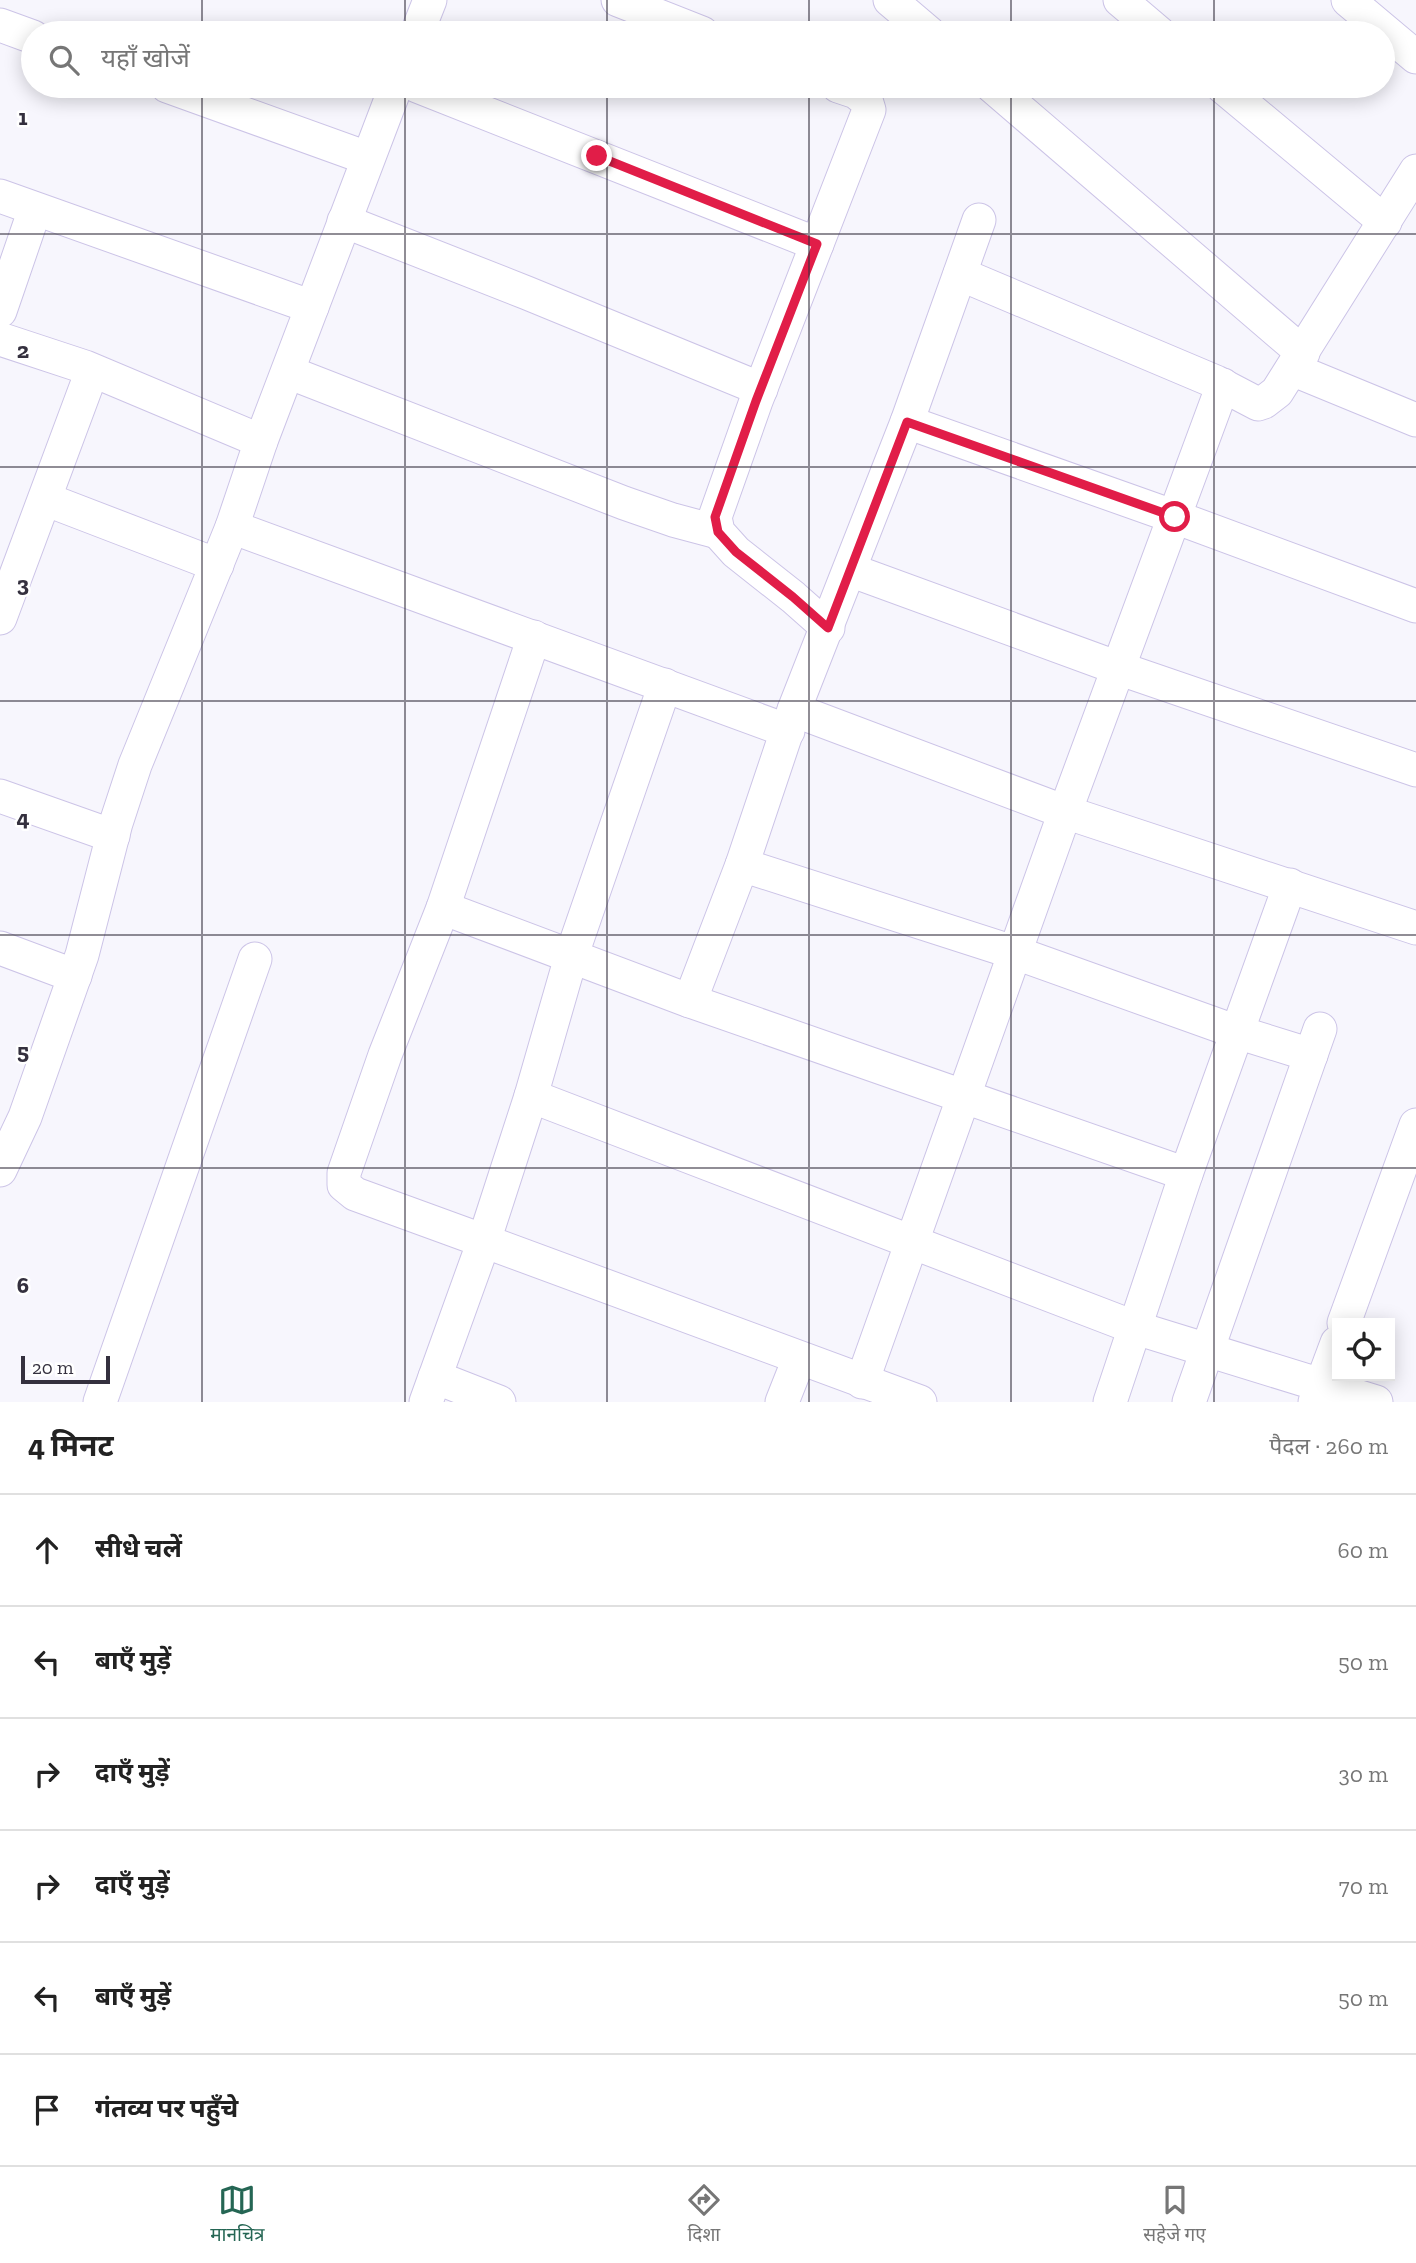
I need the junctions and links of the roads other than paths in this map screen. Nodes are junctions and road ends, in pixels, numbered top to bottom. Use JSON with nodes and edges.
{"nodes":[{"id":1,"x":618,"y":0,"type":"edge"},
{"id":2,"x":890,"y":0,"type":"edge"},
{"id":3,"x":1119,"y":0,"type":"edge"},
{"id":4,"x":1348,"y":0,"type":"edge"},
{"id":5,"x":427,"y":1,"type":"edge"},
{"id":6,"x":421,"y":21,"type":"edge"},
{"id":7,"x":671,"y":21,"type":"edge"},
{"id":8,"x":915,"y":21,"type":"edge"},
{"id":9,"x":1144,"y":21,"type":"edge"},
{"id":10,"x":1373,"y":21,"type":"edge"},
{"id":11,"x":0,"y":25,"type":"edge"},
{"id":12,"x":21,"y":33,"type":"edge"},
{"id":13,"x":1395,"y":39,"type":"edge"},
{"id":14,"x":1416,"y":57,"type":"edge"},
{"id":15,"x":200,"y":98,"type":"edge"},
{"id":16,"x":391,"y":98,"type":"edge"},
{"id":17,"x":447,"y":98,"type":"edge"},
{"id":18,"x":864,"y":98,"type":"edge"},
{"id":19,"x":1005,"y":98,"type":"edge"},
{"id":20,"x":1236,"y":98,"type":"edge"},
{"id":21,"x":367,"y":158,"type":"junction"},
{"id":22,"x":1416,"y":171,"type":"edge"},
{"id":23,"x":0,"y":196,"type":"edge"},
{"id":24,"x":35,"y":209,"type":"junction"},
{"id":25,"x":979,"y":220,"type":"dead end"},
{"id":26,"x":344,"y":221,"type":"junction"},
{"id":27,"x":1385,"y":222,"type":"junction"},
{"id":28,"x":817,"y":244,"type":"junction"},
{"id":29,"x":960,"y":274,"type":"junction"},
{"id":30,"x":312,"y":307,"type":"junction"},
{"id":31,"x":0,"y":311,"type":"edge"},
{"id":32,"x":0,"y":338,"type":"edge"},
{"id":33,"x":1298,"y":361,"type":"junction"},
{"id":34,"x":92,"y":370,"type":"junction"},
{"id":35,"x":288,"y":372,"type":"junction"},
{"id":36,"x":1223,"y":385,"type":"junction"},
{"id":37,"x":761,"y":389,"type":"junction"},
{"id":38,"x":1416,"y":420,"type":"edge"},
{"id":39,"x":907,"y":422,"type":"junction"},
{"id":40,"x":261,"y":441,"type":"junction"},
{"id":41,"x":45,"y":499,"type":"junction"},
{"id":42,"x":1175,"y":517,"type":"junction"},
{"id":43,"x":232,"y":527,"type":"junction"},
{"id":44,"x":718,"y":532,"type":"junction"},
{"id":45,"x":217,"y":565,"type":"junction"},
{"id":46,"x":850,"y":570,"type":"junction"},
{"id":47,"x":1416,"y":606,"type":"edge"},
{"id":48,"x":0,"y":618,"type":"edge"},
{"id":49,"x":828,"y":628,"type":"junction"},
{"id":50,"x":534,"y":637,"type":"junction"},
{"id":51,"x":1118,"y":668,"type":"junction"},
{"id":52,"x":664,"y":685,"type":"junction"},
{"id":53,"x":791,"y":720,"type":"junction"},
{"id":54,"x":1416,"y":770,"type":"edge"},
{"id":55,"x":0,"y":796,"type":"edge"},
{"id":56,"x":1065,"y":812,"type":"junction"},
{"id":57,"x":113,"y":836,"type":"junction"},
{"id":58,"x":742,"y":864,"type":"junction"},
{"id":59,"x":1290,"y":885,"type":"junction"},
{"id":60,"x":443,"y":908,"type":"junction"},
{"id":61,"x":1415,"y":925,"type":"edge"},
{"id":62,"x":0,"y":948,"type":"edge"},
{"id":63,"x":1016,"y":953,"type":"junction"},
{"id":64,"x":571,"y":957,"type":"junction"},
{"id":65,"x":255,"y":959,"type":"dead end"},
{"id":66,"x":75,"y":976,"type":"junction"},
{"id":67,"x":690,"y":1002,"type":"junction"},
{"id":68,"x":1237,"y":1032,"type":"junction"},
{"id":69,"x":531,"y":1096,"type":"junction"},
{"id":70,"x":964,"y":1098,"type":"junction"},
{"id":71,"x":1416,"y":1126,"type":"edge"},
{"id":72,"x":1,"y":1165,"type":"edge"},
{"id":73,"x":1186,"y":1174,"type":"junction"},
{"id":74,"x":484,"y":1241,"type":"junction"},
{"id":75,"x":910,"y":1241,"type":"junction"},
{"id":76,"x":1346,"y":1318,"type":"edge"},
{"id":77,"x":1136,"y":1328,"type":"junction"},
{"id":78,"x":1208,"y":1352,"type":"junction"},
{"id":79,"x":1332,"y":1357,"type":"edge"},
{"id":80,"x":799,"y":1359,"type":"junction"},
{"id":81,"x":862,"y":1382,"type":"junction"},
{"id":82,"x":431,"y":1390,"type":"edge"},
{"id":83,"x":1319,"y":1393,"type":"edge"},
{"id":84,"x":100,"y":1402,"type":"edge"},
{"id":85,"x":499,"y":1402,"type":"edge"},
{"id":86,"x":782,"y":1402,"type":"edge"},
{"id":87,"x":920,"y":1402,"type":"edge"},
{"id":88,"x":1110,"y":1402,"type":"edge"},
{"id":89,"x":1189,"y":1402,"type":"edge"},
{"id":90,"x":1376,"y":1402,"type":"edge"}],
"edges":[{"from":1,"to":7,"type":"street"},
{"from":2,"to":8,"type":"street"},
{"from":3,"to":9,"type":"street"},
{"from":4,"to":10,"type":"street"},
{"from":5,"to":6,"type":"street"},
{"from":11,"to":12,"type":"street"},
{"from":13,"to":14,"type":"street"},
{"from":15,"to":21,"type":"street"},
{"from":16,"to":21,"type":"street"},
{"from":17,"to":28,"type":"street"},
{"from":18,"to":28,"type":"street"},
{"from":19,"to":33,"type":"street"},
{"from":20,"to":27,"type":"street"},
{"from":21,"to":26,"type":"street"},
{"from":22,"to":27,"type":"street"},
{"from":23,"to":24,"type":"street"},
{"from":24,"to":30,"type":"street"},
{"from":24,"to":31,"type":"street"},
{"from":25,"to":29,"type":"street"},
{"from":26,"to":30,"type":"street"},
{"from":26,"to":37,"type":"street"},
{"from":27,"to":33,"type":"street"},
{"from":28,"to":37,"type":"street"},
{"from":29,"to":36,"type":"street"},
{"from":29,"to":39,"type":"street"},
{"from":30,"to":35,"type":"street"},
{"from":32,"to":34,"type":"street"},
{"from":33,"to":36,"type":"street"},
{"from":33,"to":38,"type":"street"},
{"from":34,"to":40,"type":"street"},
{"from":34,"to":41,"type":"street"},
{"from":35,"to":40,"type":"street"},
{"from":35,"to":44,"type":"street"},
{"from":36,"to":42,"type":"street"},
{"from":37,"to":44,"type":"street"},
{"from":39,"to":42,"type":"street"},
{"from":39,"to":46,"type":"street"},
{"from":40,"to":43,"type":"street"},
{"from":41,"to":45,"type":"street"},
{"from":41,"to":48,"type":"street"},
{"from":42,"to":47,"type":"street"},
{"from":42,"to":51,"type":"street"},
{"from":43,"to":45,"type":"street"},
{"from":43,"to":50,"type":"street"},
{"from":44,"to":49,"type":"street"},
{"from":45,"to":57,"type":"street"},
{"from":46,"to":49,"type":"street"},
{"from":46,"to":51,"type":"street"},
{"from":49,"to":53,"type":"street"},
{"from":50,"to":52,"type":"street"},
{"from":50,"to":60,"type":"street"},
{"from":51,"to":54,"type":"street"},
{"from":51,"to":56,"type":"street"},
{"from":52,"to":53,"type":"street"},
{"from":52,"to":64,"type":"street"},
{"from":53,"to":56,"type":"street"},
{"from":53,"to":58,"type":"street"},
{"from":55,"to":57,"type":"street"},
{"from":56,"to":59,"type":"street"},
{"from":56,"to":63,"type":"street"},
{"from":57,"to":66,"type":"street"},
{"from":58,"to":63,"type":"street"},
{"from":58,"to":67,"type":"street"},
{"from":59,"to":61,"type":"street"},
{"from":59,"to":68,"type":"street"},
{"from":60,"to":64,"type":"street"},
{"from":60,"to":74,"type":"street"},
{"from":62,"to":66,"type":"street"},
{"from":63,"to":68,"type":"street"},
{"from":63,"to":70,"type":"street"},
{"from":64,"to":67,"type":"street"},
{"from":64,"to":69,"type":"street"},
{"from":65,"to":84,"type":"street"},
{"from":66,"to":72,"type":"street"},
{"from":67,"to":70,"type":"street"},
{"from":68,"to":73,"type":"street"},
{"from":68,"to":78,"type":"street"},
{"from":69,"to":74,"type":"street"},
{"from":69,"to":75,"type":"street"},
{"from":70,"to":73,"type":"street"},
{"from":70,"to":75,"type":"street"},
{"from":71,"to":76,"type":"street"},
{"from":73,"to":77,"type":"street"},
{"from":74,"to":80,"type":"street"},
{"from":74,"to":82,"type":"street"},
{"from":75,"to":77,"type":"street"},
{"from":75,"to":81,"type":"street"},
{"from":77,"to":78,"type":"street"},
{"from":77,"to":88,"type":"street"},
{"from":78,"to":83,"type":"street"},
{"from":78,"to":89,"type":"street"},
{"from":79,"to":83,"type":"street"},
{"from":80,"to":81,"type":"street"},
{"from":80,"to":86,"type":"street"},
{"from":81,"to":87,"type":"street"},
{"from":82,"to":85,"type":"street"},
{"from":83,"to":90,"type":"street"}]}
